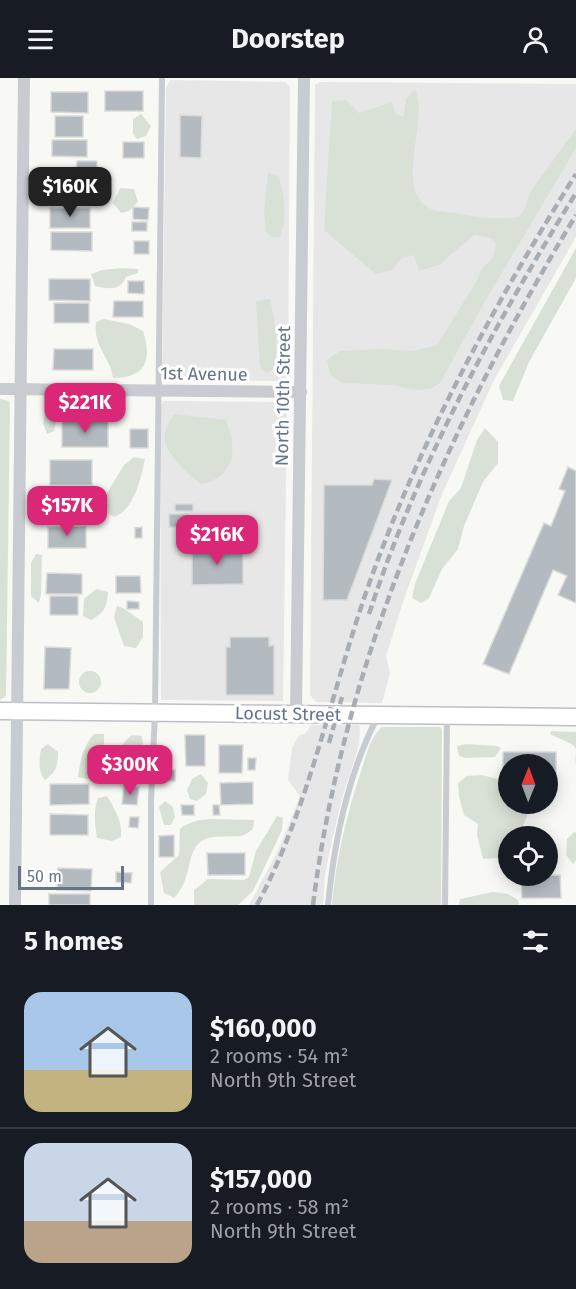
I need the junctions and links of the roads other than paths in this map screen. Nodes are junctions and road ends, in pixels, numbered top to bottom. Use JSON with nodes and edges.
{"nodes":[{"id":1,"x":24,"y":78,"type":"edge"},
{"id":2,"x":162,"y":78,"type":"edge"},
{"id":3,"x":304,"y":78,"type":"edge"},
{"id":4,"x":0,"y":389,"type":"edge"},
{"id":5,"x":21,"y":390,"type":"junction"},
{"id":6,"x":158,"y":391,"type":"junction"},
{"id":7,"x":301,"y":392,"type":"junction"},
{"id":8,"x":0,"y":711,"type":"edge"},
{"id":9,"x":17,"y":712,"type":"junction"},
{"id":10,"x":155,"y":713,"type":"junction"},
{"id":11,"x":296,"y":715,"type":"junction"},
{"id":12,"x":378,"y":715,"type":"junction"},
{"id":13,"x":447,"y":716,"type":"junction"},
{"id":14,"x":576,"y":717,"type":"edge"},
{"id":15,"x":15,"y":905,"type":"edge"},
{"id":16,"x":151,"y":905,"type":"edge"},
{"id":17,"x":328,"y":905,"type":"edge"},
{"id":18,"x":445,"y":905,"type":"edge"}],
"edges":[{"from":1,"to":5,"type":"street"},
{"from":2,"to":6,"type":"lane"},
{"from":3,"to":7,"type":"street","name":"North 10th Street"},
{"from":4,"to":5,"type":"street","name":"1st Avenue"},
{"from":5,"to":6,"type":"street","name":"1st Avenue"},
{"from":5,"to":9,"type":"street"},
{"from":6,"to":7,"type":"street","name":"1st Avenue"},
{"from":6,"to":10,"type":"lane"},
{"from":7,"to":11,"type":"street","name":"North 10th Street"},
{"from":8,"to":9,"type":"street","name":"Locust Street"},
{"from":9,"to":10,"type":"street","name":"Locust Street"},
{"from":9,"to":15,"type":"street"},
{"from":10,"to":11,"type":"street","name":"Locust Street"},
{"from":10,"to":16,"type":"lane"},
{"from":11,"to":12,"type":"street","name":"Locust Street"},
{"from":12,"to":13,"type":"street","name":"Locust Street"},
{"from":12,"to":17,"type":"lane"},
{"from":13,"to":14,"type":"street","name":"Locust Street"},
{"from":13,"to":18,"type":"lane"}]}
